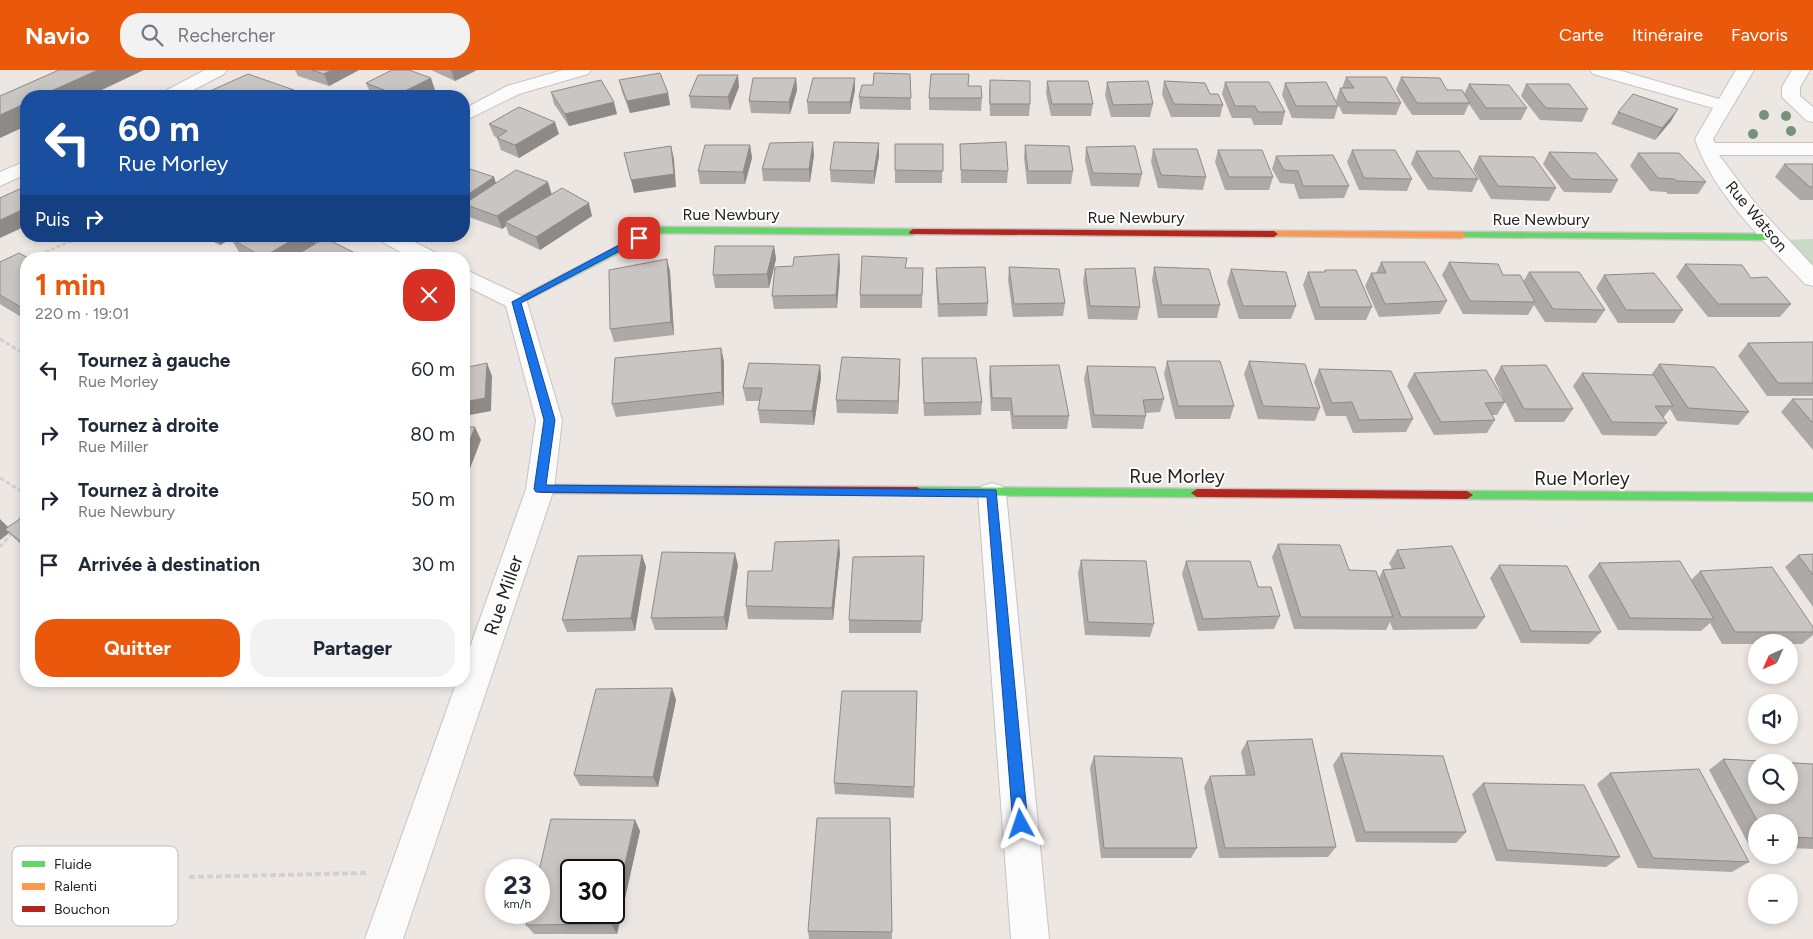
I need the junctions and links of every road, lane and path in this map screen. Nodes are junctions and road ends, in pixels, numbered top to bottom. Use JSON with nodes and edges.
{"nodes":[{"id":1,"x":218,"y":70,"type":"edge"},
{"id":2,"x":582,"y":70,"type":"edge"},
{"id":3,"x":1599,"y":70,"type":"edge"},
{"id":4,"x":1745,"y":70,"type":"edge"},
{"id":5,"x":1800,"y":70,"type":"edge"},
{"id":6,"x":180,"y":90,"type":"edge"},
{"id":7,"x":1722,"y":105,"type":"junction"},
{"id":8,"x":470,"y":113,"type":"edge"},
{"id":9,"x":1813,"y":117,"type":"edge"},
{"id":10,"x":1706,"y":149,"type":"junction"},
{"id":11,"x":1813,"y":149,"type":"edge"},
{"id":12,"x":20,"y":170,"type":"edge"},
{"id":13,"x":0,"y":180,"type":"edge"},
{"id":14,"x":1774,"y":237,"type":"junction"},
{"id":15,"x":69,"y":242,"type":"edge"},
{"id":16,"x":397,"y":242,"type":"edge"},
{"id":17,"x":45,"y":252,"type":"edge"},
{"id":18,"x":417,"y":252,"type":"edge"},
{"id":19,"x":470,"y":279,"type":"edge"},
{"id":20,"x":1813,"y":279,"type":"edge"},
{"id":21,"x":516,"y":302,"type":"junction"},
{"id":22,"x":0,"y":339,"type":"edge"},
{"id":23,"x":20,"y":351,"type":"edge"},
{"id":24,"x":0,"y":478,"type":"edge"},
{"id":25,"x":540,"y":489,"type":"junction"},
{"id":26,"x":20,"y":490,"type":"edge"},
{"id":27,"x":992,"y":493,"type":"junction"},
{"id":28,"x":1813,"y":497,"type":"edge"},
{"id":29,"x":20,"y":518,"type":"edge"},
{"id":30,"x":0,"y":547,"type":"edge"},
{"id":31,"x":406,"y":872,"type":"junction"},
{"id":32,"x":189,"y":877,"type":"dead end"},
{"id":33,"x":384,"y":939,"type":"edge"},
{"id":34,"x":1030,"y":939,"type":"edge"}],
"edges":[{"from":1,"to":6,"type":"street"},
{"from":2,"to":8,"type":"street"},
{"from":3,"to":7,"type":"street"},
{"from":4,"to":7,"type":"street"},
{"from":5,"to":9,"type":"street"},
{"from":7,"to":10,"type":"street"},
{"from":10,"to":11,"type":"street","name":"Rue Watson"},
{"from":10,"to":14,"type":"street","name":"Rue Watson"},
{"from":12,"to":13,"type":"street"},
{"from":14,"to":20,"type":"street","name":"Rue Watson"},
{"from":14,"to":21,"type":"street","name":"Rue Newbury"},
{"from":15,"to":17,"type":"path"},
{"from":16,"to":18,"type":"street"},
{"from":19,"to":21,"type":"street"},
{"from":21,"to":25,"type":"street","name":"Rue Miller"},
{"from":22,"to":23,"type":"path"},
{"from":24,"to":26,"type":"path"},
{"from":25,"to":27,"type":"street","name":"Rue Morley"},
{"from":25,"to":31,"type":"street","name":"Rue Miller"},
{"from":27,"to":28,"type":"street","name":"Rue Morley"},
{"from":27,"to":34,"type":"street"},
{"from":29,"to":30,"type":"path"},
{"from":31,"to":32,"type":"path"},
{"from":31,"to":33,"type":"street","name":"Rue Miller"}]}
